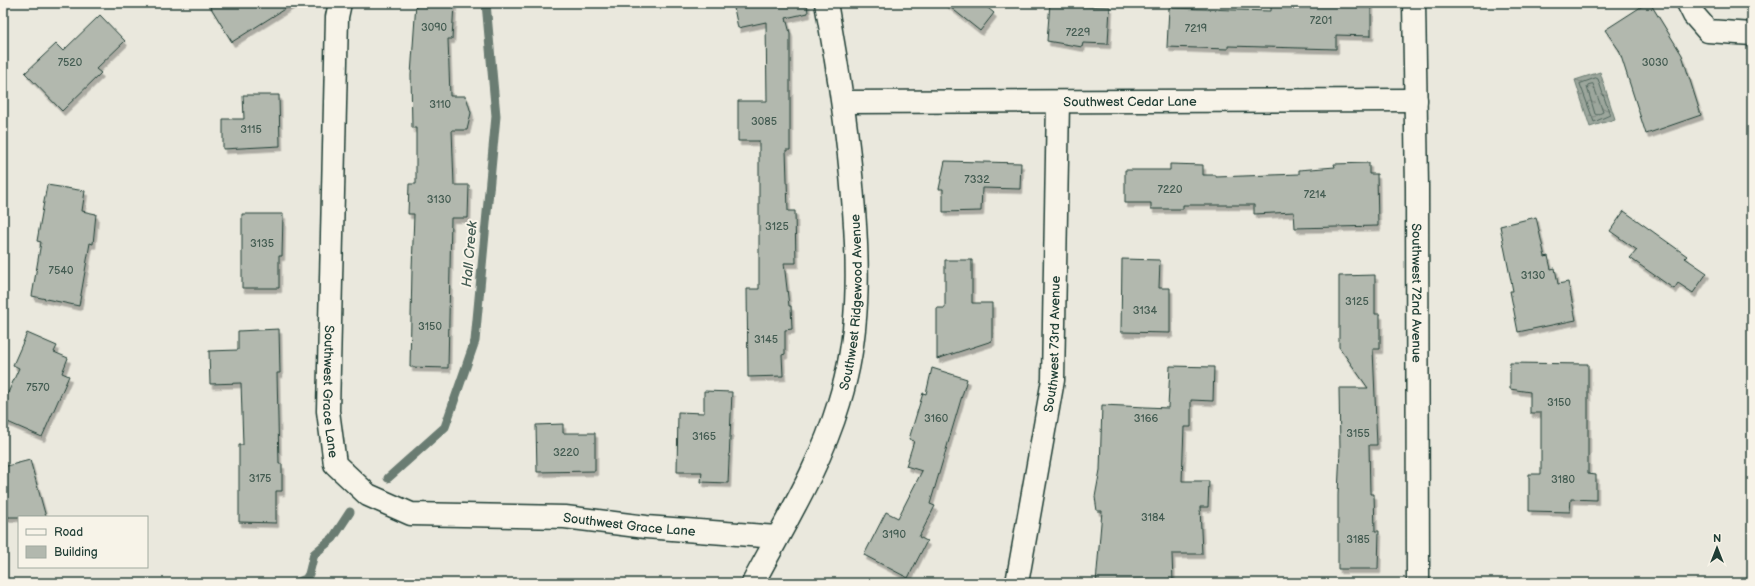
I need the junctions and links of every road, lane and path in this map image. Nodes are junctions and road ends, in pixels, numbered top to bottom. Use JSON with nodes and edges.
{"nodes":[{"id":1,"x":340,"y":3,"type":"edge"},
{"id":2,"x":826,"y":3,"type":"edge"},
{"id":3,"x":1414,"y":3,"type":"edge"},
{"id":4,"x":1688,"y":3,"type":"edge"},
{"id":5,"x":1752,"y":34,"type":"edge"},
{"id":6,"x":1416,"y":100,"type":"junction"},
{"id":7,"x":844,"y":102,"type":"junction"},
{"id":8,"x":1058,"y":102,"type":"junction"},
{"id":9,"x":777,"y":537,"type":"junction"},
{"id":10,"x":753,"y":583,"type":"edge"},
{"id":11,"x":1017,"y":583,"type":"edge"},
{"id":12,"x":1418,"y":583,"type":"edge"}],
"edges":[{"from":1,"to":9,"type":"street","name":"Southwest Grace Lane"},
{"from":2,"to":7,"type":"street","name":"Southwest Ridgewood Avenue"},
{"from":3,"to":6,"type":"street","name":"Southwest 72nd Avenue"},
{"from":4,"to":5,"type":"street"},
{"from":6,"to":8,"type":"street","name":"Southwest Cedar Lane"},
{"from":6,"to":12,"type":"street","name":"Southwest 72nd Avenue"},
{"from":7,"to":8,"type":"street","name":"Southwest Cedar Lane"},
{"from":7,"to":9,"type":"street","name":"Southwest Ridgewood Avenue"},
{"from":8,"to":11,"type":"street","name":"Southwest 73rd Avenue"},
{"from":9,"to":10,"type":"street","name":"Southwest Ridgewood Avenue"}]}
